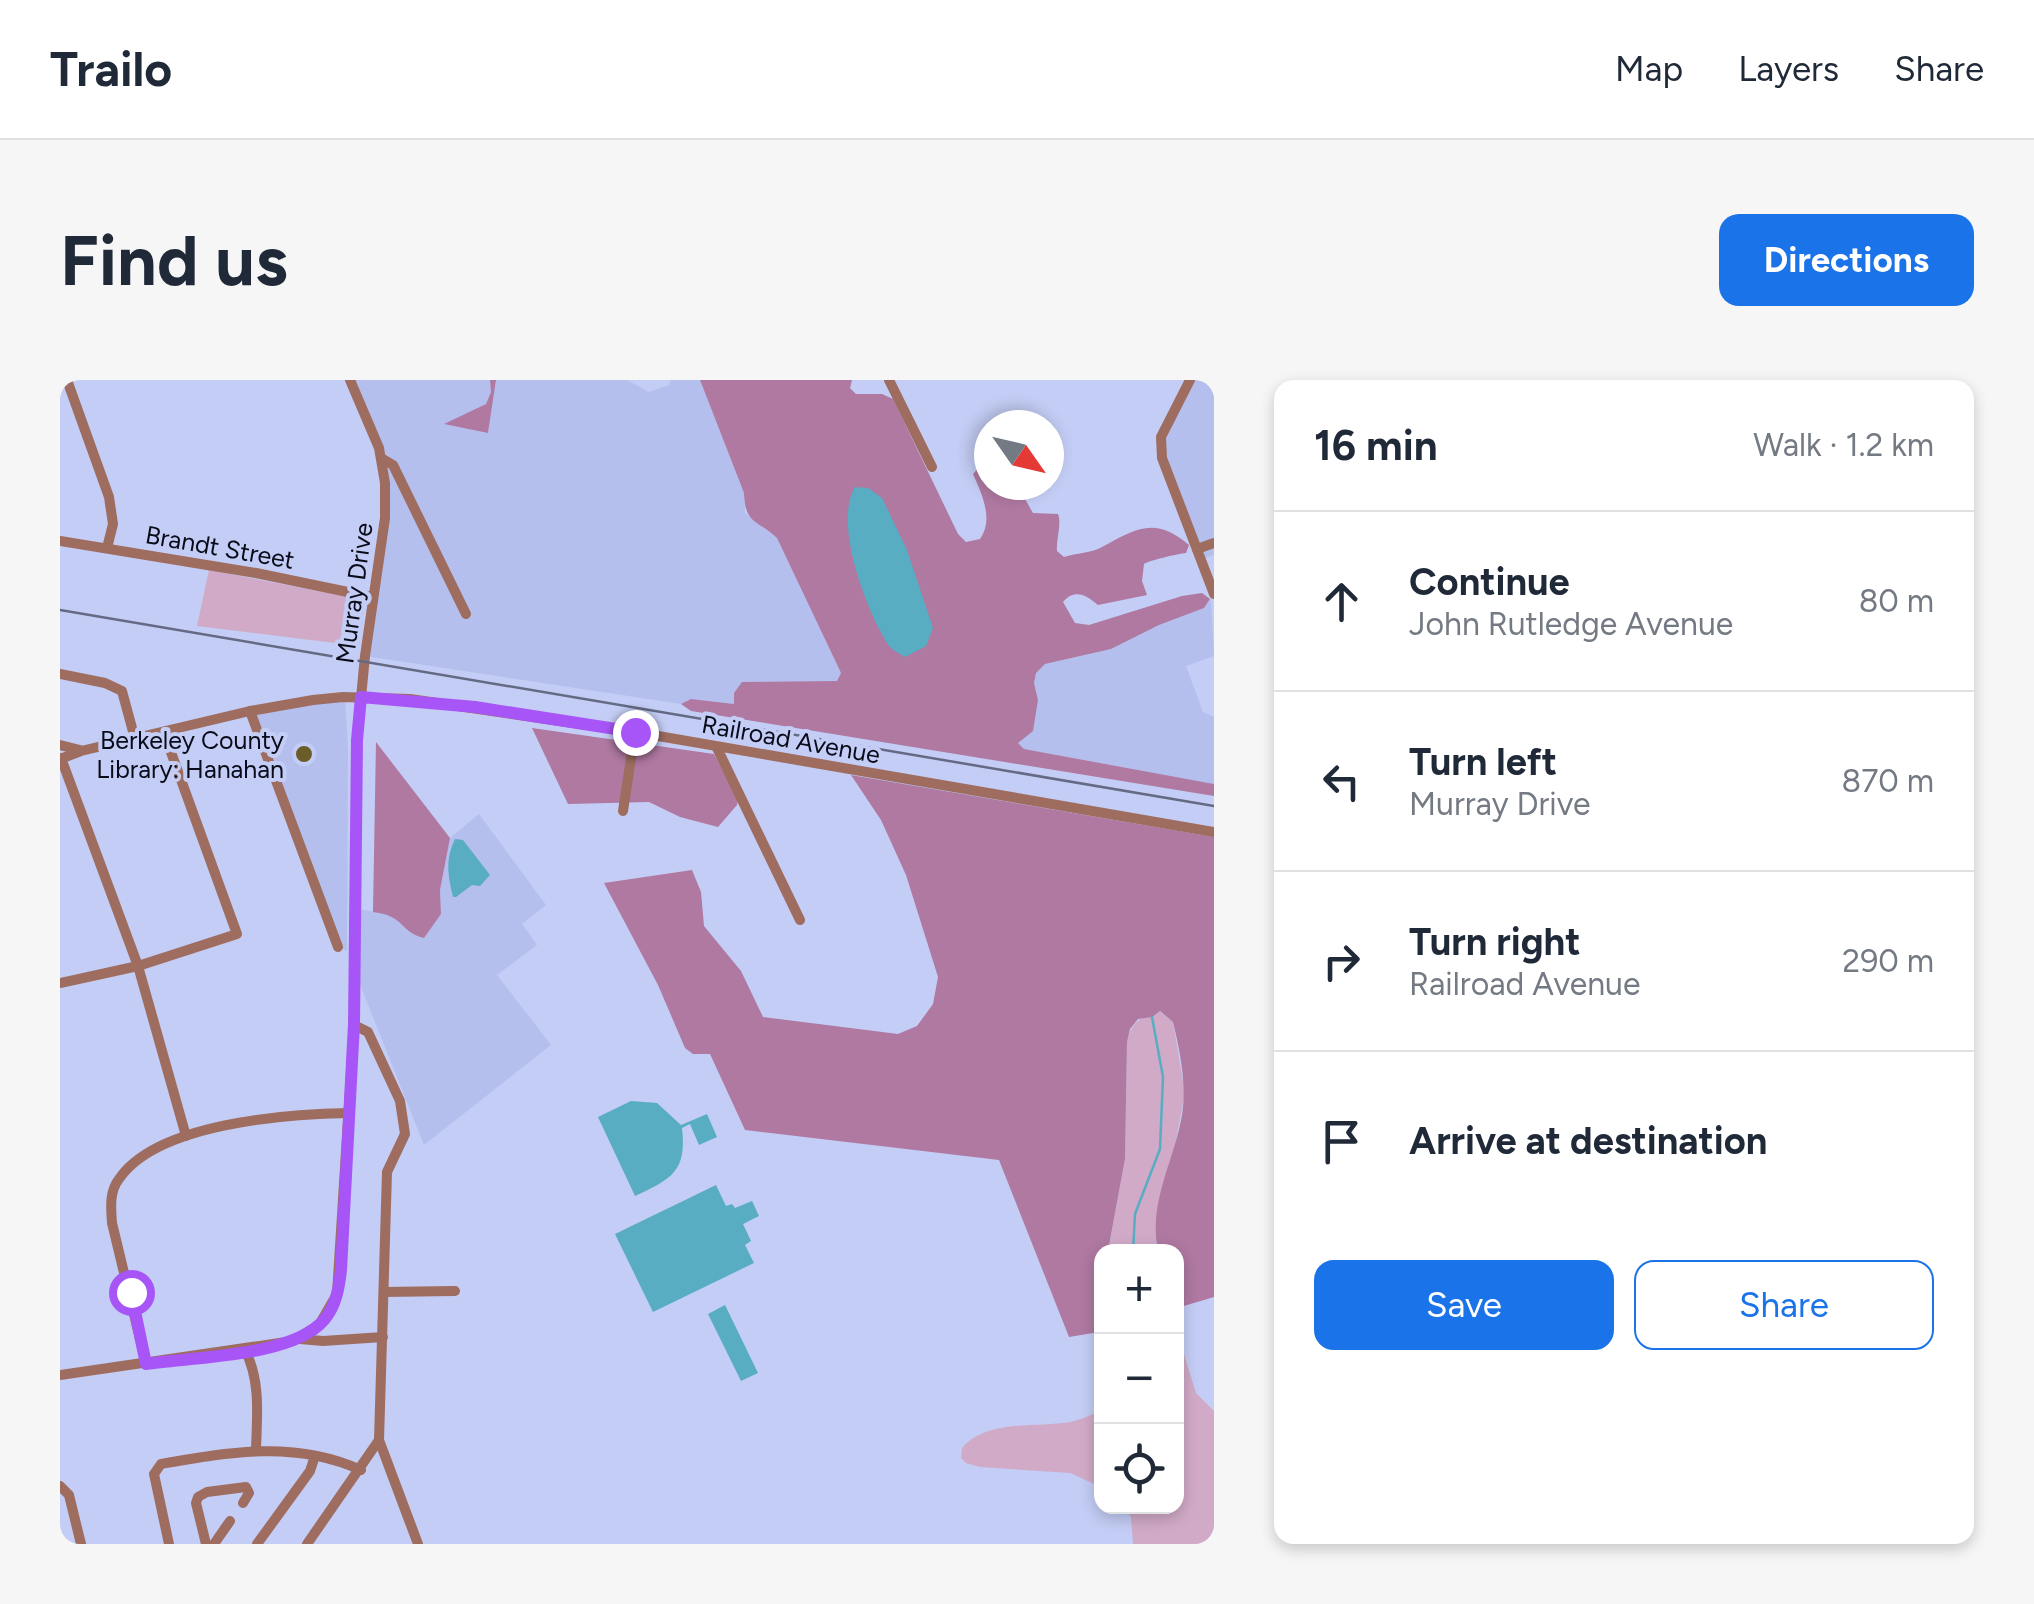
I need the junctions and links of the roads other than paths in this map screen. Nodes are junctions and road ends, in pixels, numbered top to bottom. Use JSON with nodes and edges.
{"nodes":[{"id":1,"x":66,"y":380,"type":"edge"},
{"id":2,"x":350,"y":380,"type":"edge"},
{"id":3,"x":889,"y":380,"type":"edge"},
{"id":4,"x":1190,"y":380,"type":"edge"},
{"id":5,"x":382,"y":458,"type":"junction"},
{"id":6,"x":932,"y":466,"type":"dead end"},
{"id":7,"x":60,"y":541,"type":"edge"},
{"id":8,"x":1214,"y":542,"type":"edge"},
{"id":9,"x":107,"y":548,"type":"junction"},
{"id":10,"x":1196,"y":549,"type":"junction"},
{"id":11,"x":1214,"y":594,"type":"edge"},
{"id":12,"x":372,"y":597,"type":"junction"},
{"id":13,"x":466,"y":614,"type":"dead end"},
{"id":14,"x":60,"y":674,"type":"edge"},
{"id":15,"x":361,"y":697,"type":"junction"},
{"id":16,"x":250,"y":710,"type":"junction"},
{"id":17,"x":164,"y":732,"type":"junction"},
{"id":18,"x":635,"y":732,"type":"junction"},
{"id":19,"x":135,"y":738,"type":"junction"},
{"id":20,"x":60,"y":745,"type":"edge"},
{"id":21,"x":717,"y":748,"type":"junction"},
{"id":22,"x":81,"y":750,"type":"junction"},
{"id":23,"x":61,"y":759,"type":"edge"},
{"id":24,"x":623,"y":812,"type":"dead end"},
{"id":25,"x":1214,"y":832,"type":"edge"},
{"id":26,"x":800,"y":920,"type":"dead end"},
{"id":27,"x":338,"y":947,"type":"dead end"},
{"id":28,"x":138,"y":966,"type":"junction"},
{"id":29,"x":60,"y":984,"type":"edge"},
{"id":30,"x":354,"y":1024,"type":"junction"},
{"id":31,"x":349,"y":1113,"type":"junction"},
{"id":32,"x":186,"y":1136,"type":"junction"},
{"id":33,"x":455,"y":1290,"type":"dead end"},
{"id":34,"x":384,"y":1292,"type":"junction"},
{"id":35,"x":382,"y":1337,"type":"junction"},
{"id":36,"x":299,"y":1338,"type":"junction"},
{"id":37,"x":245,"y":1350,"type":"junction"},
{"id":38,"x":146,"y":1364,"type":"junction"},
{"id":39,"x":60,"y":1375,"type":"edge"},
{"id":40,"x":379,"y":1440,"type":"junction"},
{"id":41,"x":256,"y":1450,"type":"junction"},
{"id":42,"x":315,"y":1456,"type":"junction"},
{"id":43,"x":361,"y":1470,"type":"junction"},
{"id":44,"x":60,"y":1486,"type":"edge"},
{"id":45,"x":243,"y":1503,"type":"dead end"},
{"id":46,"x":230,"y":1522,"type":"dead end"},
{"id":47,"x":81,"y":1544,"type":"edge"},
{"id":48,"x":169,"y":1544,"type":"edge"},
{"id":49,"x":206,"y":1544,"type":"edge"},
{"id":50,"x":214,"y":1544,"type":"edge"},
{"id":51,"x":256,"y":1544,"type":"edge"},
{"id":52,"x":307,"y":1544,"type":"edge"},
{"id":53,"x":418,"y":1544,"type":"edge"}],
"edges":[{"from":1,"to":9,"type":"street"},
{"from":2,"to":5,"type":"street","name":"Murray Drive"},
{"from":3,"to":6,"type":"street"},
{"from":4,"to":10,"type":"street"},
{"from":5,"to":12,"type":"street","name":"Murray Drive"},
{"from":5,"to":13,"type":"street"},
{"from":7,"to":9,"type":"street","name":"Brandt Street"},
{"from":8,"to":10,"type":"street"},
{"from":9,"to":12,"type":"street","name":"Brandt Street"},
{"from":10,"to":11,"type":"street"},
{"from":12,"to":15,"type":"street","name":"Murray Drive"},
{"from":14,"to":19,"type":"street"},
{"from":15,"to":16,"type":"street","name":"Railroad Avenue"},
{"from":15,"to":18,"type":"street","name":"Railroad Avenue"},
{"from":15,"to":30,"type":"street","name":"Murray Drive"},
{"from":16,"to":17,"type":"street","name":"Railroad Avenue"},
{"from":16,"to":27,"type":"street"},
{"from":17,"to":19,"type":"street","name":"Railroad Avenue"},
{"from":17,"to":28,"type":"street"},
{"from":18,"to":21,"type":"street","name":"Railroad Avenue"},
{"from":18,"to":24,"type":"street"},
{"from":19,"to":22,"type":"street","name":"Railroad Avenue"},
{"from":20,"to":22,"type":"street"},
{"from":21,"to":25,"type":"street","name":"Railroad Avenue"},
{"from":21,"to":26,"type":"street"},
{"from":22,"to":23,"type":"street","name":"Railroad Avenue"},
{"from":23,"to":28,"type":"street"},
{"from":28,"to":29,"type":"street"},
{"from":28,"to":32,"type":"street"},
{"from":30,"to":31,"type":"street","name":"Murray Drive"},
{"from":30,"to":34,"type":"street"},
{"from":31,"to":32,"type":"street"},
{"from":31,"to":36,"type":"street","name":"Murray Drive"},
{"from":32,"to":38,"type":"street"},
{"from":33,"to":34,"type":"street"},
{"from":34,"to":35,"type":"street"},
{"from":35,"to":36,"type":"street"},
{"from":35,"to":40,"type":"street"},
{"from":36,"to":37,"type":"street"},
{"from":37,"to":38,"type":"street"},
{"from":37,"to":41,"type":"street"},
{"from":38,"to":39,"type":"street"},
{"from":40,"to":43,"type":"street"},
{"from":40,"to":53,"type":"street"},
{"from":41,"to":42,"type":"street"},
{"from":41,"to":48,"type":"street"},
{"from":42,"to":43,"type":"street"},
{"from":42,"to":51,"type":"street"},
{"from":43,"to":52,"type":"street"},
{"from":44,"to":47,"type":"street"},
{"from":45,"to":49,"type":"street"},
{"from":46,"to":50,"type":"street"}]}
